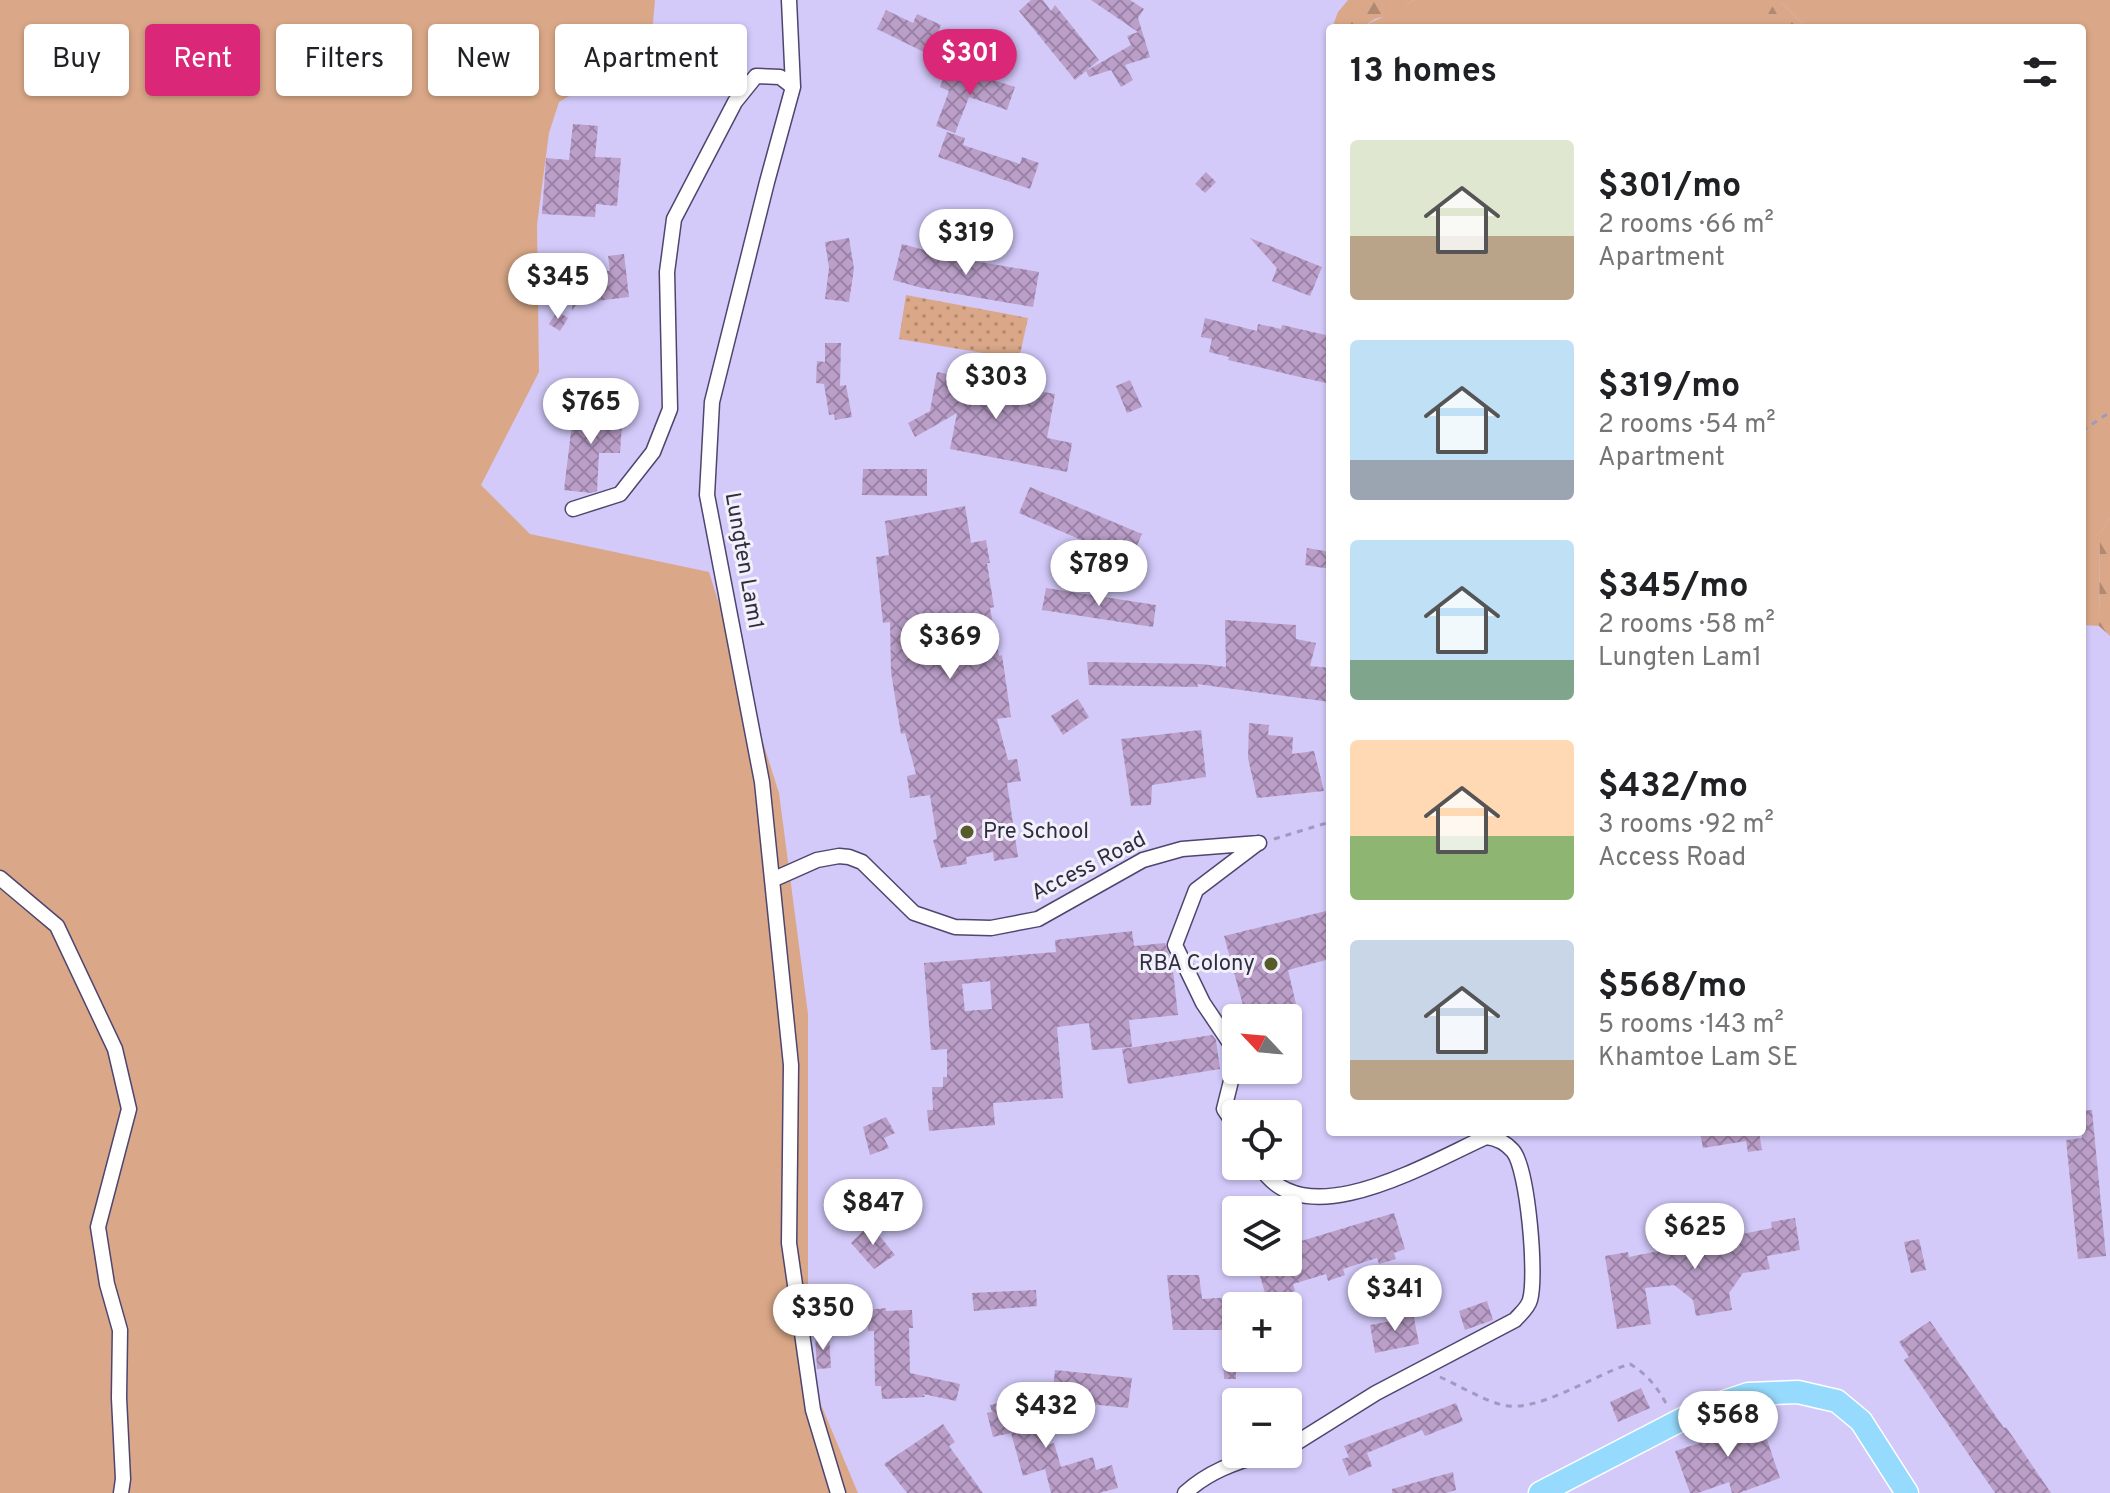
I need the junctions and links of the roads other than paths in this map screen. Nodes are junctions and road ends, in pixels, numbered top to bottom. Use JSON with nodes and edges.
{"nodes":[{"id":1,"x":789,"y":0,"type":"edge"},
{"id":2,"x":793,"y":87,"type":"junction"},
{"id":3,"x":573,"y":509,"type":"dead end"},
{"id":4,"x":0,"y":878,"type":"edge"},
{"id":5,"x":772,"y":880,"type":"junction"},
{"id":6,"x":1226,"y":1100,"type":"edge"},
{"id":7,"x":1489,"y":1136,"type":"edge"},
{"id":8,"x":1486,"y":1137,"type":"junction"},
{"id":9,"x":1267,"y":1180,"type":"edge"},
{"id":10,"x":1302,"y":1439,"type":"edge"},
{"id":11,"x":1223,"y":1468,"type":"edge"},
{"id":12,"x":121,"y":1493,"type":"edge"},
{"id":13,"x":838,"y":1493,"type":"edge"},
{"id":14,"x":1185,"y":1493,"type":"edge"},
{"id":15,"x":1540,"y":1493,"type":"edge"},
{"id":16,"x":1907,"y":1493,"type":"edge"}],
"edges":[{"from":1,"to":2,"type":"street","name":"Lungten Lam1"},
{"from":2,"to":3,"type":"street"},
{"from":2,"to":5,"type":"street","name":"Lungten Lam1"},
{"from":4,"to":12,"type":"street"},
{"from":5,"to":6,"type":"street","name":"Access Road"},
{"from":5,"to":13,"type":"street","name":"Lungten Lam1"},
{"from":7,"to":8,"type":"street"},
{"from":8,"to":9,"type":"street"},
{"from":8,"to":10,"type":"street"},
{"from":11,"to":14,"type":"street"},
{"from":15,"to":16,"type":"main road"}]}
